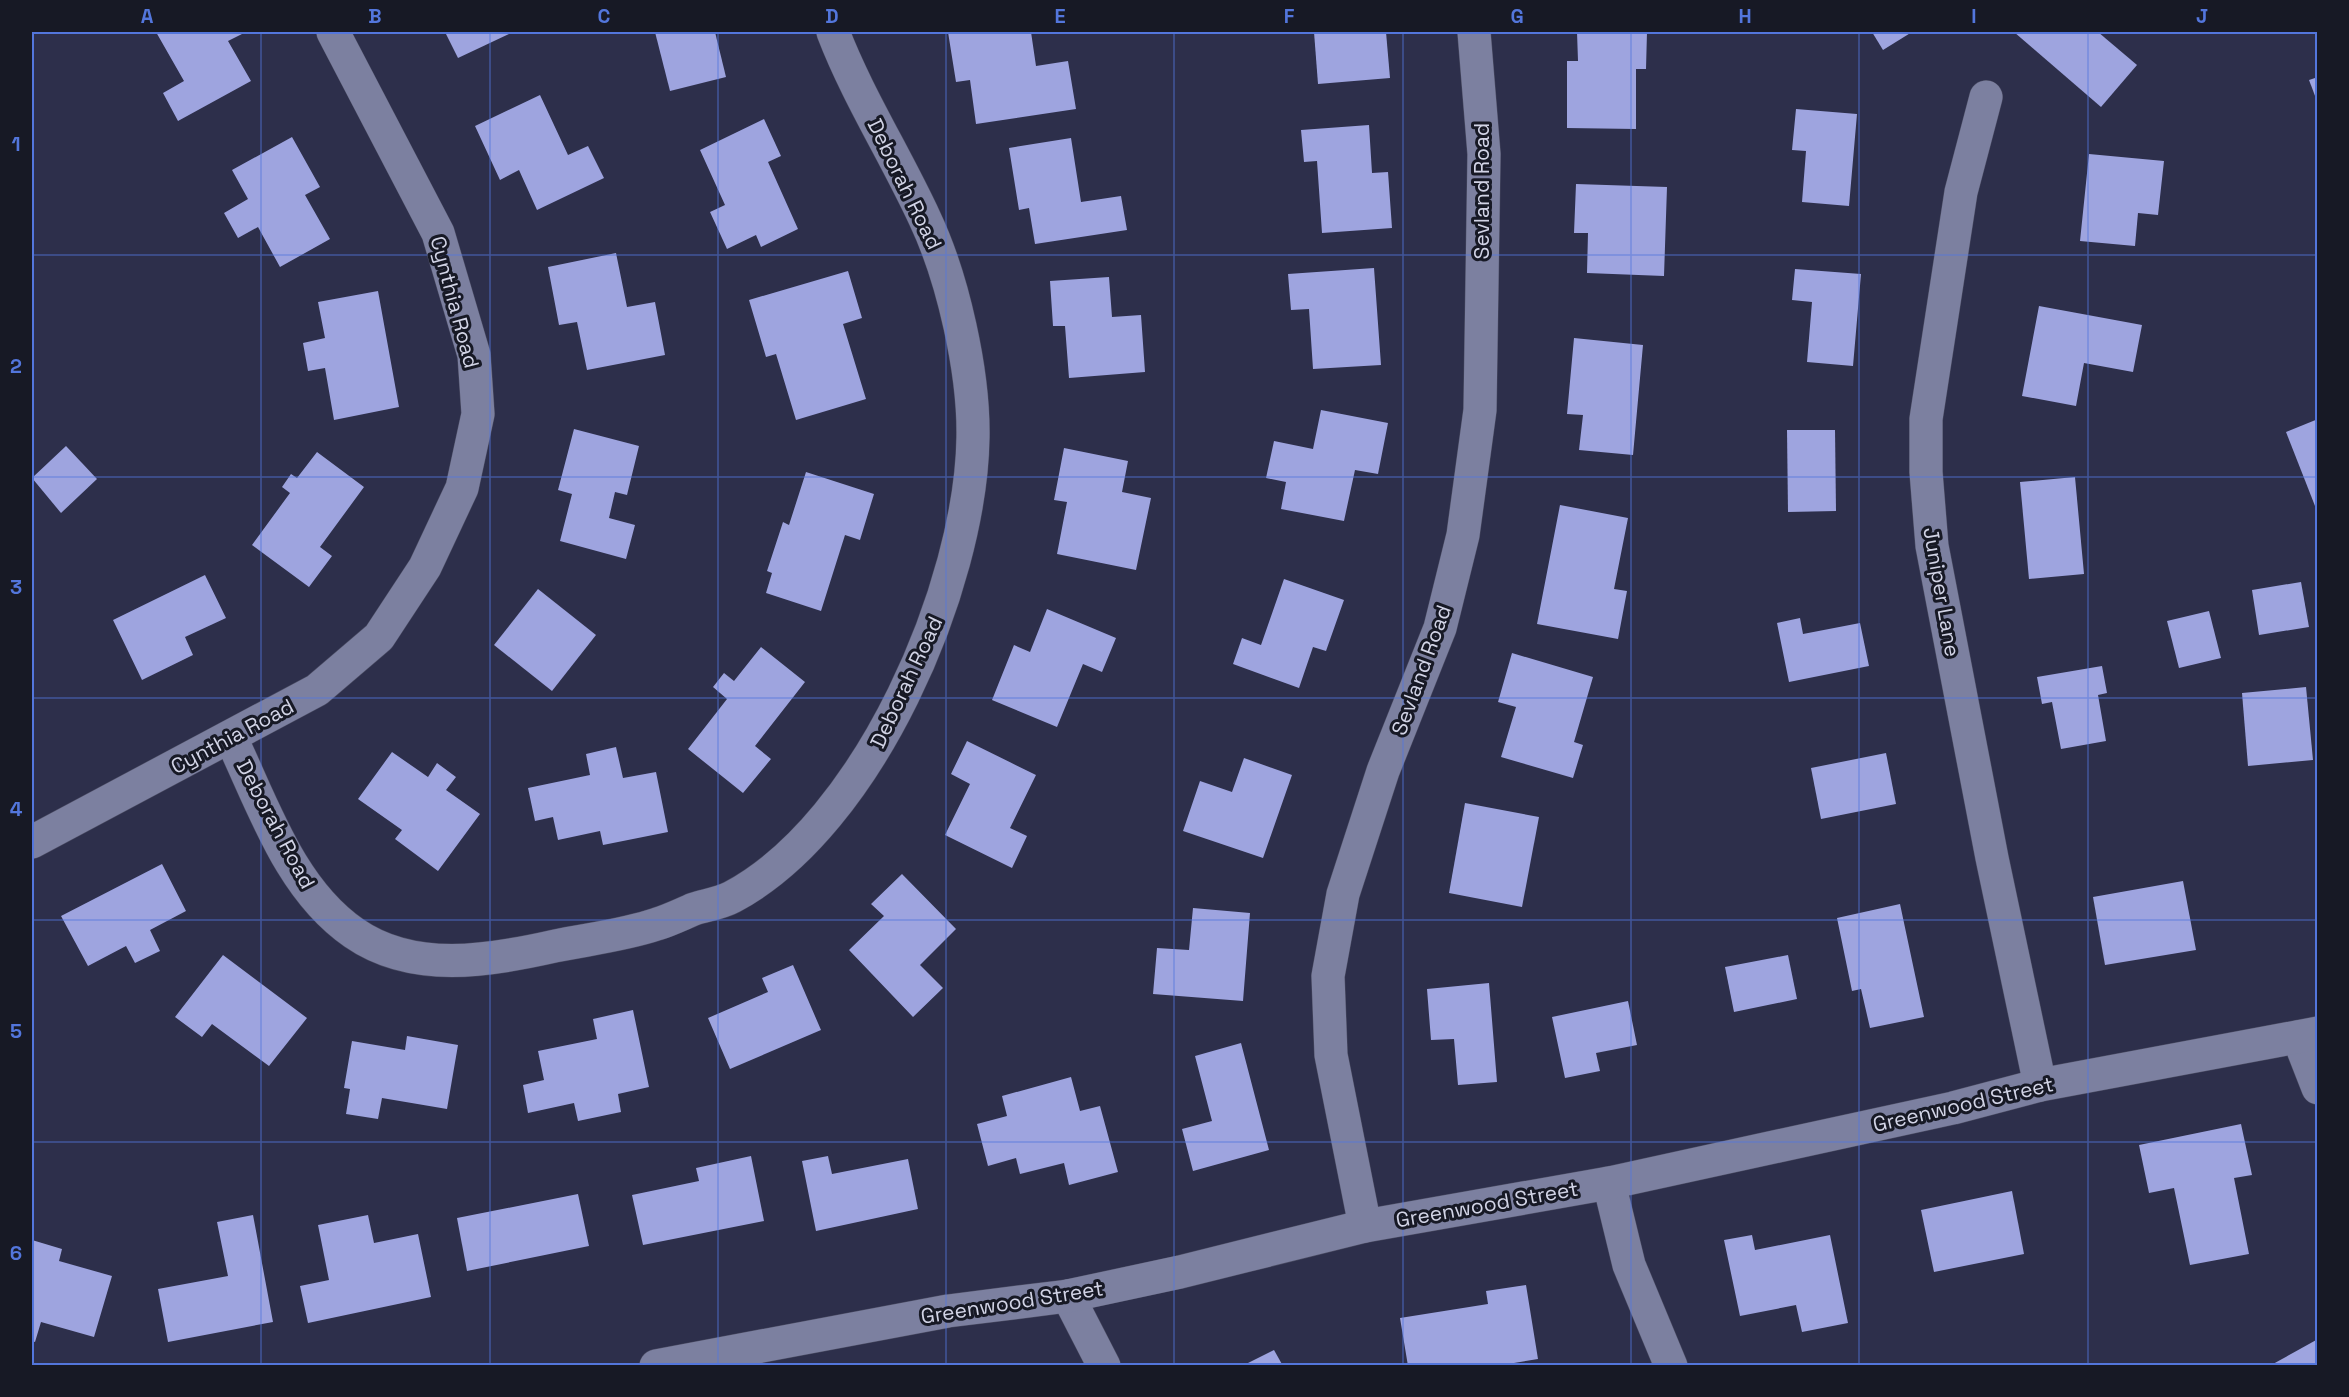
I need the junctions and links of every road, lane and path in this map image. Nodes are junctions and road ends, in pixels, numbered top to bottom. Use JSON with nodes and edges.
{"nodes":[{"id":1,"x":333,"y":32,"type":"edge"},
{"id":2,"x":833,"y":32,"type":"edge"},
{"id":3,"x":1474,"y":32,"type":"edge"},
{"id":4,"x":1986,"y":97,"type":"dead end"},
{"id":5,"x":231,"y":738,"type":"junction"},
{"id":6,"x":32,"y":842,"type":"edge"},
{"id":7,"x":2308,"y":1035,"type":"edge"},
{"id":8,"x":2040,"y":1085,"type":"junction"},
{"id":9,"x":2318,"y":1088,"type":"edge"},
{"id":10,"x":1609,"y":1183,"type":"junction"},
{"id":11,"x":1365,"y":1226,"type":"junction"},
{"id":12,"x":1068,"y":1296,"type":"junction"},
{"id":13,"x":656,"y":1365,"type":"edge"},
{"id":14,"x":1104,"y":1365,"type":"edge"},
{"id":15,"x":1671,"y":1365,"type":"edge"}],
"edges":[{"from":1,"to":5,"type":"street","name":"Cynthia Road"},
{"from":2,"to":5,"type":"street","name":"Deborah Road"},
{"from":3,"to":11,"type":"street","name":"Sevland Road"},
{"from":4,"to":8,"type":"street","name":"Juniper Lane"},
{"from":5,"to":6,"type":"street","name":"Cynthia Road"},
{"from":7,"to":8,"type":"street","name":"Greenwood Street"},
{"from":7,"to":9,"type":"street"},
{"from":8,"to":10,"type":"street","name":"Greenwood Street"},
{"from":10,"to":11,"type":"street","name":"Greenwood Street"},
{"from":10,"to":15,"type":"street"},
{"from":11,"to":12,"type":"street","name":"Greenwood Street"},
{"from":12,"to":13,"type":"street","name":"Greenwood Street"},
{"from":12,"to":14,"type":"street"}]}
